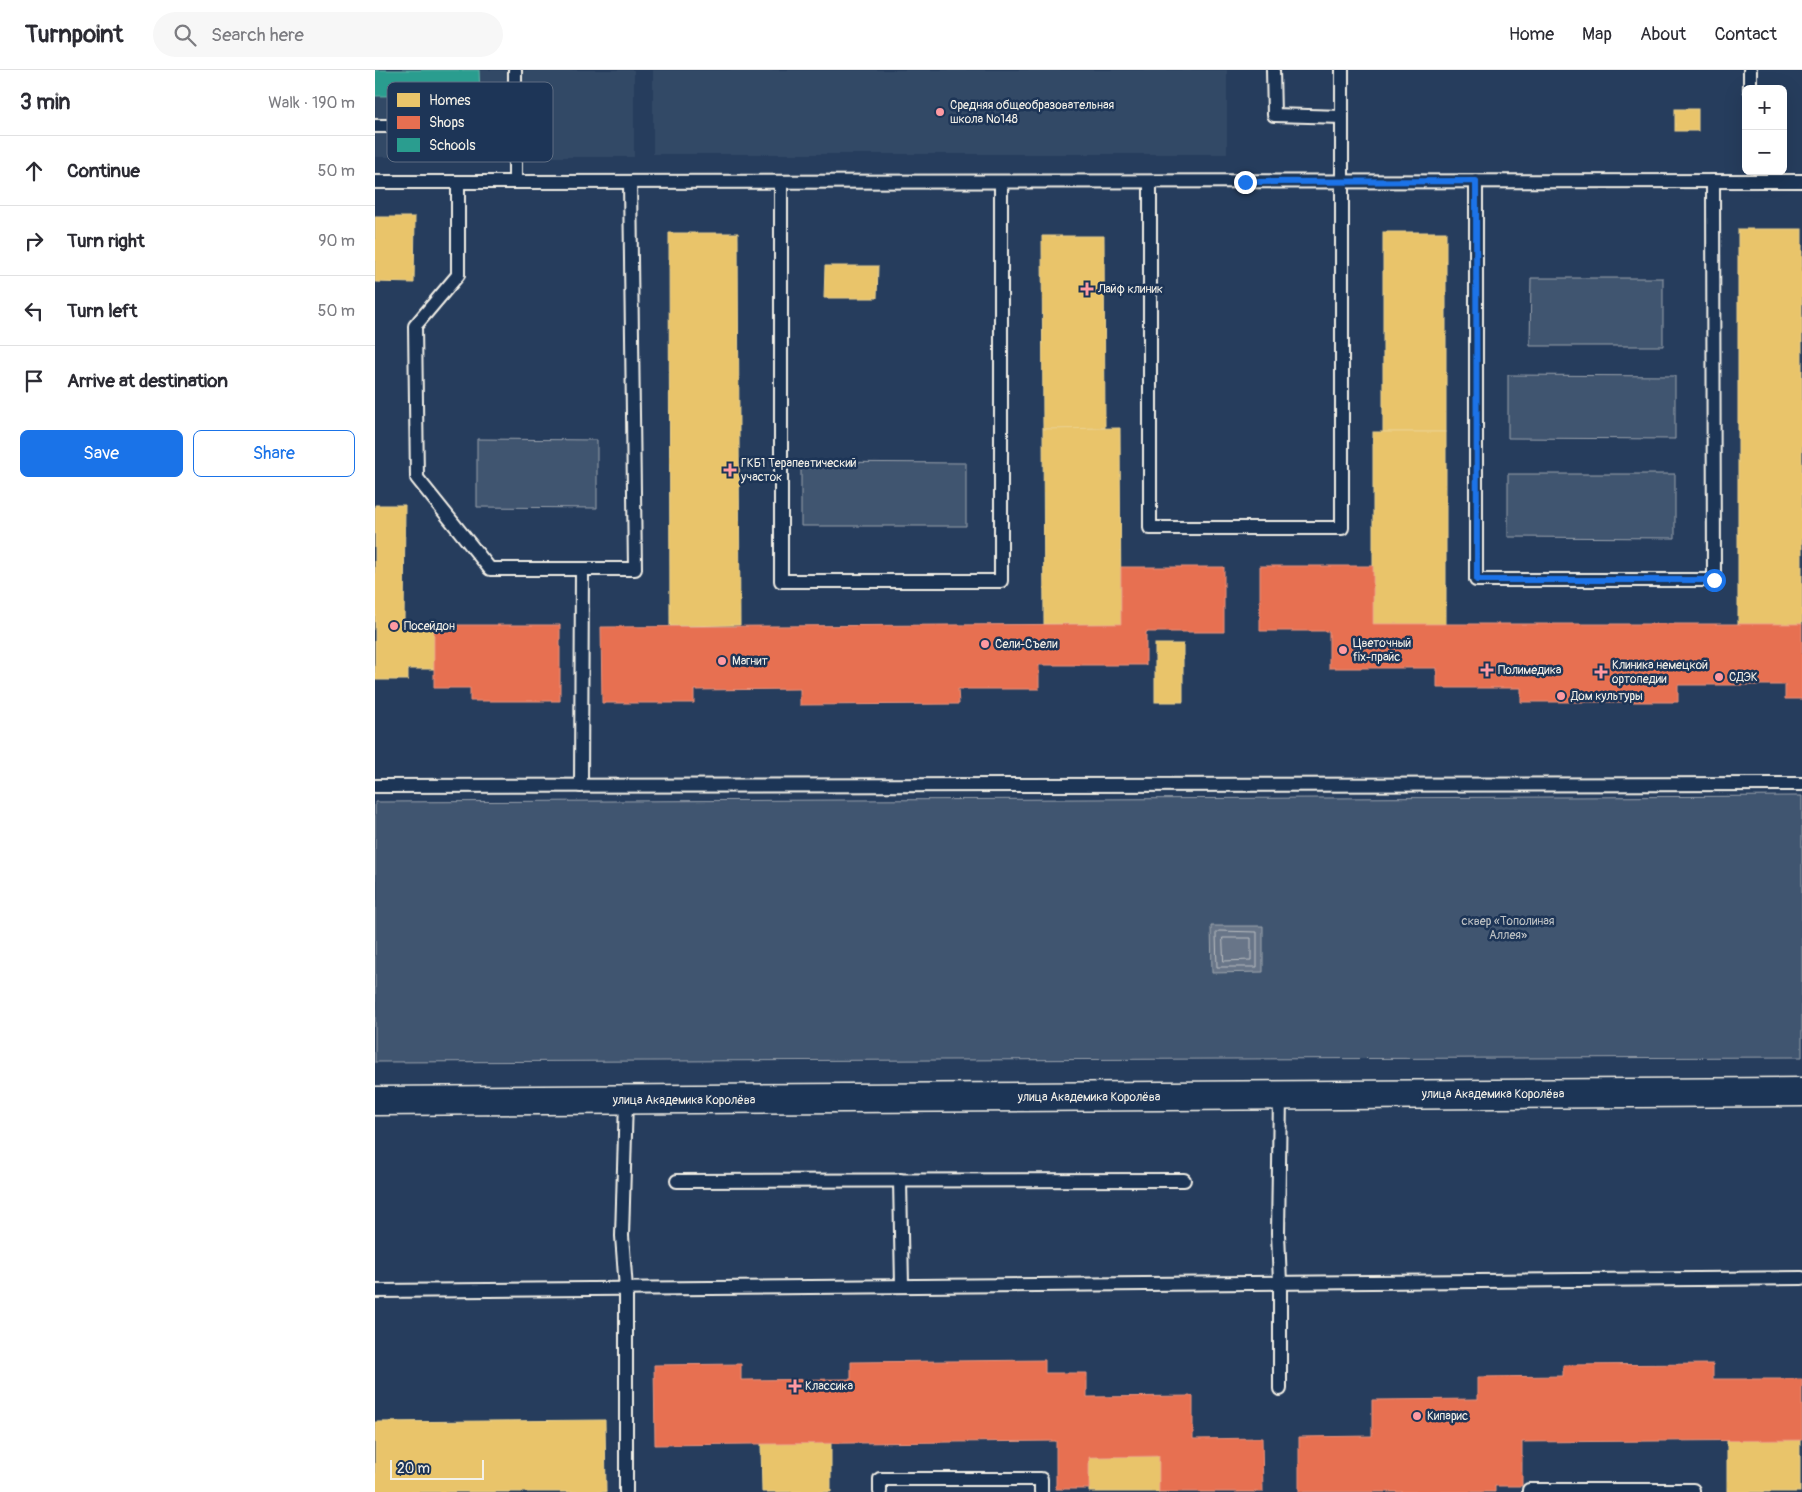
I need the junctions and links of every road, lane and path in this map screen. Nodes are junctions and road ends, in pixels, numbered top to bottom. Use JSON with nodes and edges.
{"nodes":[{"id":1,"x":1273,"y":70,"type":"edge"},
{"id":2,"x":1342,"y":70,"type":"edge"},
{"id":3,"x":1750,"y":70,"type":"edge"},
{"id":4,"x":1750,"y":85,"type":"edge"},
{"id":5,"x":1342,"y":117,"type":"junction"},
{"id":6,"x":515,"y":162,"type":"edge"},
{"id":7,"x":1749,"y":176,"type":"edge"},
{"id":8,"x":1342,"y":181,"type":"junction"},
{"id":9,"x":1476,"y":181,"type":"junction"},
{"id":10,"x":1713,"y":181,"type":"junction"},
{"id":11,"x":1802,"y":181,"type":"edge"},
{"id":12,"x":375,"y":182,"type":"edge"},
{"id":13,"x":458,"y":182,"type":"junction"},
{"id":14,"x":515,"y":182,"type":"junction"},
{"id":15,"x":630,"y":182,"type":"junction"},
{"id":16,"x":781,"y":182,"type":"junction"},
{"id":17,"x":1001,"y":182,"type":"junction"},
{"id":18,"x":1150,"y":182,"type":"junction"},
{"id":19,"x":582,"y":569,"type":"junction"},
{"id":20,"x":1802,"y":784,"type":"edge"},
{"id":21,"x":375,"y":786,"type":"edge"},
{"id":22,"x":581,"y":786,"type":"junction"},
{"id":23,"x":1802,"y":1092,"type":"edge"},
{"id":24,"x":1280,"y":1096,"type":"junction"},
{"id":25,"x":626,"y":1100,"type":"junction"},
{"id":26,"x":375,"y":1101,"type":"edge"},
{"id":27,"x":900,"y":1180,"type":"junction"},
{"id":28,"x":1184,"y":1180,"type":"dead end"},
{"id":29,"x":677,"y":1181,"type":"dead end"},
{"id":30,"x":1802,"y":1278,"type":"edge"},
{"id":31,"x":1280,"y":1283,"type":"junction"},
{"id":32,"x":902,"y":1286,"type":"junction"},
{"id":33,"x":626,"y":1289,"type":"junction"},
{"id":34,"x":375,"y":1292,"type":"edge"},
{"id":35,"x":1280,"y":1389,"type":"dead end"},
{"id":36,"x":626,"y":1492,"type":"edge"},
{"id":37,"x":880,"y":1492,"type":"edge"},
{"id":38,"x":1041,"y":1492,"type":"edge"},
{"id":39,"x":1529,"y":1492,"type":"edge"},
{"id":40,"x":1693,"y":1492,"type":"edge"}],
"edges":[{"from":1,"to":5,"type":"lane"},
{"from":2,"to":5,"type":"lane"},
{"from":3,"to":4,"type":"lane"},
{"from":5,"to":8,"type":"lane"},
{"from":6,"to":14,"type":"lane"},
{"from":7,"to":10,"type":"lane"},
{"from":7,"to":11,"type":"lane"},
{"from":8,"to":9,"type":"lane"},
{"from":8,"to":18,"type":"lane"},
{"from":8,"to":18,"type":"lane"},
{"from":9,"to":10,"type":"lane"},
{"from":9,"to":10,"type":"lane"},
{"from":12,"to":13,"type":"lane"},
{"from":13,"to":14,"type":"lane"},
{"from":13,"to":19,"type":"lane"},
{"from":14,"to":15,"type":"lane"},
{"from":15,"to":16,"type":"lane"},
{"from":15,"to":19,"type":"lane"},
{"from":16,"to":17,"type":"lane"},
{"from":16,"to":17,"type":"lane"},
{"from":17,"to":18,"type":"lane"},
{"from":19,"to":22,"type":"lane"},
{"from":20,"to":22,"type":"lane"},
{"from":21,"to":22,"type":"lane"},
{"from":23,"to":24,"type":"street","name":"улица Академика Королёва"},
{"from":24,"to":25,"type":"street","name":"улица Академика Королёва"},
{"from":24,"to":31,"type":"lane"},
{"from":25,"to":26,"type":"street","name":"улица Академика Королёва"},
{"from":25,"to":33,"type":"lane"},
{"from":27,"to":28,"type":"lane"},
{"from":27,"to":29,"type":"lane"},
{"from":27,"to":32,"type":"lane"},
{"from":30,"to":31,"type":"lane"},
{"from":31,"to":32,"type":"lane"},
{"from":31,"to":35,"type":"lane"},
{"from":32,"to":33,"type":"lane"},
{"from":33,"to":34,"type":"lane"},
{"from":33,"to":36,"type":"lane"},
{"from":37,"to":38,"type":"lane"},
{"from":39,"to":40,"type":"lane"}]}
